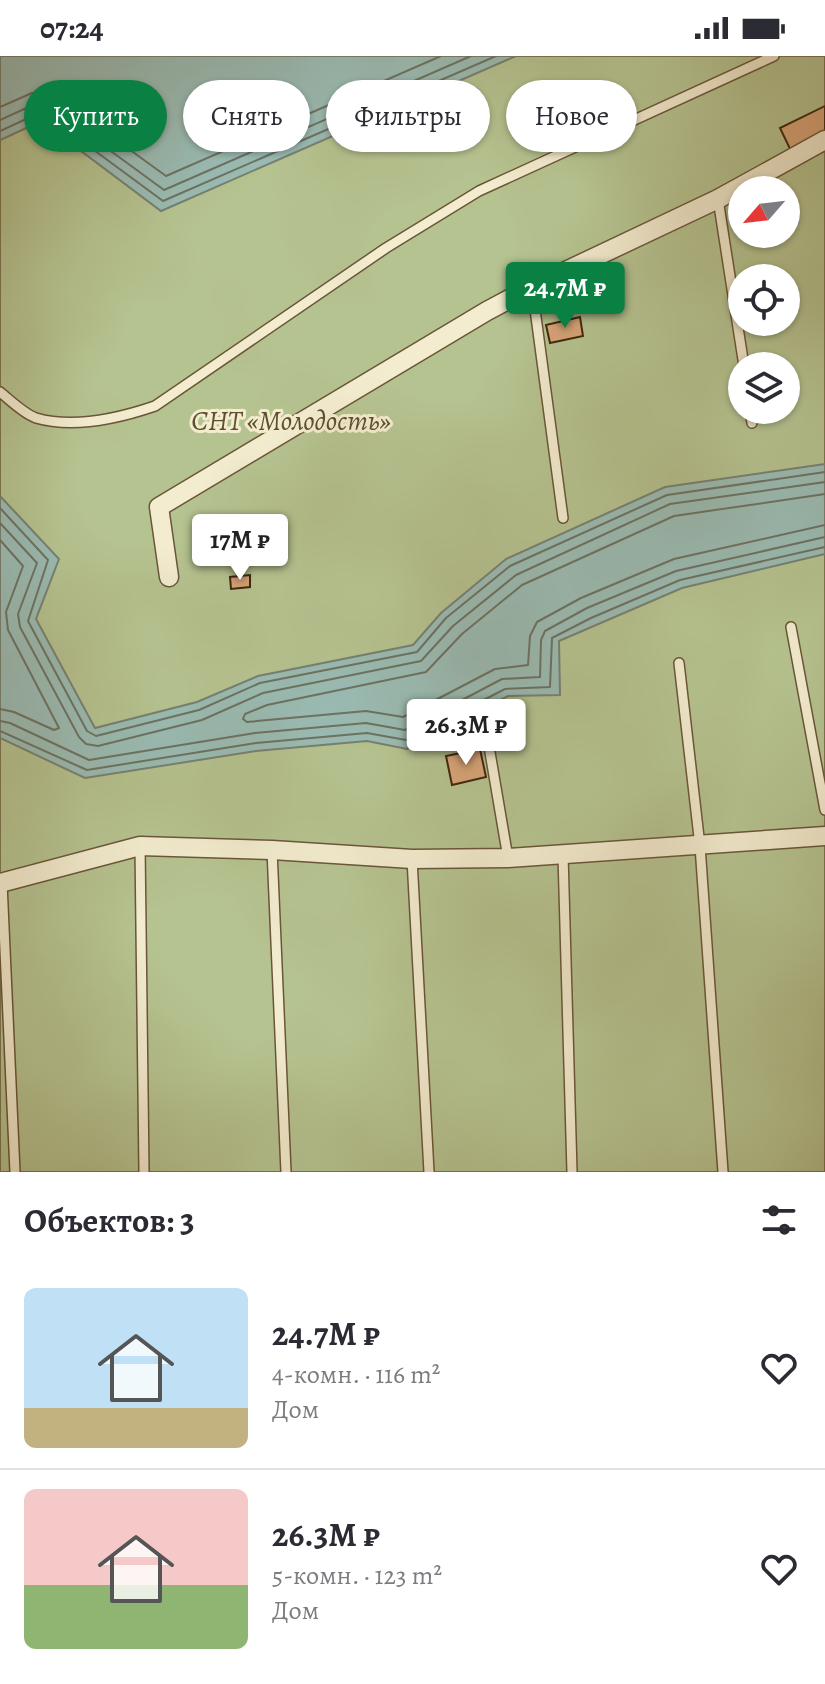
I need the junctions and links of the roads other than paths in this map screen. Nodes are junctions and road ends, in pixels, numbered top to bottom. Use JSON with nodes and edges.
{"nodes":[{"id":1,"x":774,"y":56,"type":"edge"},
{"id":2,"x":825,"y":140,"type":"edge"},
{"id":3,"x":718,"y":199,"type":"junction"},
{"id":4,"x":532,"y":287,"type":"junction"},
{"id":5,"x":742,"y":352,"type":"edge"},
{"id":6,"x":0,"y":392,"type":"edge"},
{"id":7,"x":563,"y":518,"type":"dead end"},
{"id":8,"x":169,"y":577,"type":"dead end"},
{"id":9,"x":791,"y":627,"type":"dead end"},
{"id":10,"x":679,"y":663,"type":"dead end"},
{"id":11,"x":485,"y":723,"type":"dead end"},
{"id":12,"x":825,"y":810,"type":"edge"},
{"id":13,"x":825,"y":836,"type":"edge"},
{"id":14,"x":140,"y":846,"type":"junction"},
{"id":15,"x":700,"y":846,"type":"junction"},
{"id":16,"x":272,"y":850,"type":"junction"},
{"id":17,"x":563,"y":855,"type":"junction"},
{"id":18,"x":508,"y":858,"type":"junction"},
{"id":19,"x":412,"y":859,"type":"junction"},
{"id":20,"x":1,"y":883,"type":"edge"},
{"id":21,"x":15,"y":1172,"type":"edge"},
{"id":22,"x":144,"y":1172,"type":"edge"},
{"id":23,"x":286,"y":1172,"type":"edge"},
{"id":24,"x":429,"y":1172,"type":"edge"},
{"id":25,"x":572,"y":1172,"type":"edge"},
{"id":26,"x":723,"y":1172,"type":"edge"}],
"edges":[{"from":1,"to":6,"type":"lane"},
{"from":2,"to":3,"type":"street"},
{"from":3,"to":4,"type":"street"},
{"from":3,"to":5,"type":"lane"},
{"from":4,"to":7,"type":"lane"},
{"from":4,"to":8,"type":"street"},
{"from":9,"to":12,"type":"lane"},
{"from":10,"to":15,"type":"lane"},
{"from":11,"to":18,"type":"lane"},
{"from":13,"to":15,"type":"street"},
{"from":14,"to":16,"type":"street"},
{"from":14,"to":20,"type":"street"},
{"from":14,"to":22,"type":"lane"},
{"from":15,"to":17,"type":"street"},
{"from":15,"to":26,"type":"lane"},
{"from":16,"to":19,"type":"street"},
{"from":16,"to":23,"type":"lane"},
{"from":17,"to":18,"type":"street"},
{"from":17,"to":25,"type":"lane"},
{"from":18,"to":19,"type":"street"},
{"from":19,"to":24,"type":"lane"},
{"from":20,"to":21,"type":"lane"}]}
